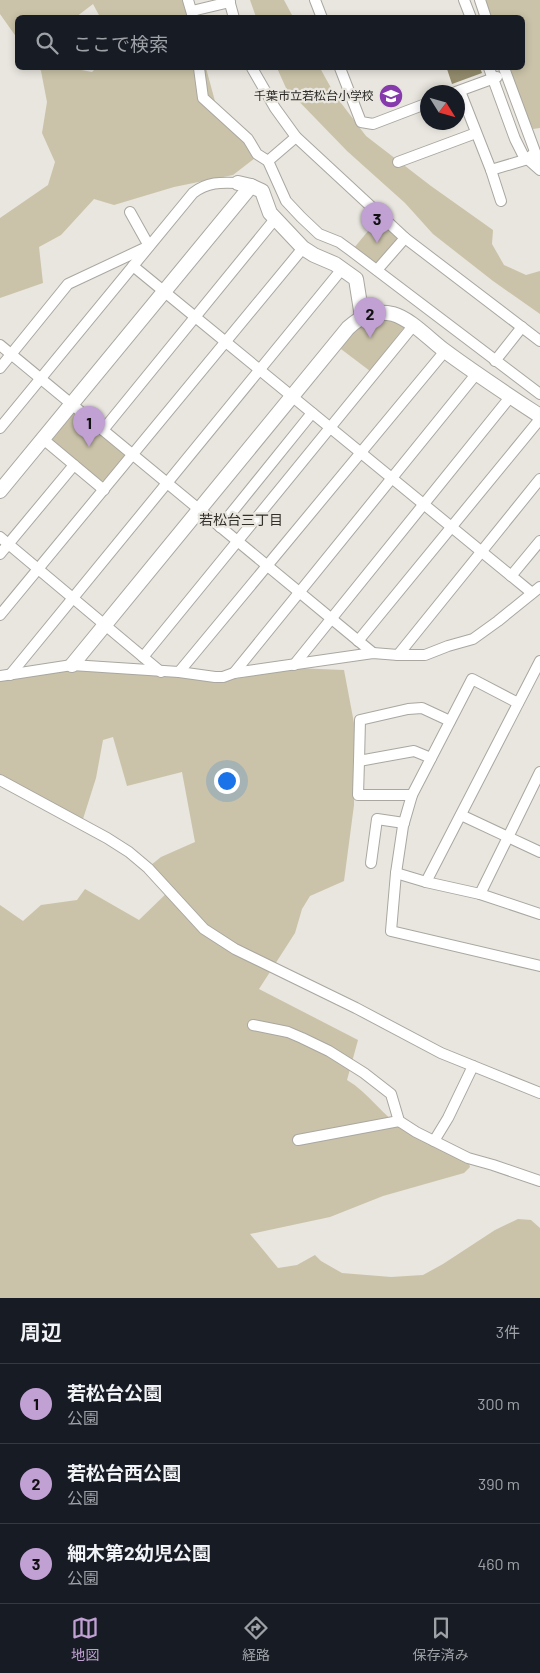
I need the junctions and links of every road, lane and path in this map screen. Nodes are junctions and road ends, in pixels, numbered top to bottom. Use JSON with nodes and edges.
{"nodes":[{"id":1,"x":188,"y":0,"type":"edge"},
{"id":2,"x":315,"y":0,"type":"edge"},
{"id":3,"x":464,"y":0,"type":"edge"},
{"id":4,"x":480,"y":0,"type":"edge"},
{"id":5,"x":230,"y":1,"type":"edge"},
{"id":6,"x":193,"y":14,"type":"edge"},
{"id":7,"x":233,"y":15,"type":"edge"},
{"id":8,"x":321,"y":15,"type":"edge"},
{"id":9,"x":470,"y":15,"type":"edge"},
{"id":10,"x":485,"y":15,"type":"edge"},
{"id":11,"x":199,"y":70,"type":"edge"},
{"id":12,"x":253,"y":70,"type":"edge"},
{"id":13,"x":341,"y":70,"type":"edge"},
{"id":14,"x":490,"y":70,"type":"edge"},
{"id":15,"x":505,"y":71,"type":"edge"},
{"id":16,"x":493,"y":78,"type":"junction"},
{"id":17,"x":465,"y":89,"type":"edge"},
{"id":18,"x":420,"y":106,"type":"edge"},
{"id":19,"x":465,"y":108,"type":"edge"},
{"id":20,"x":476,"y":133,"type":"junction"},
{"id":21,"x":296,"y":137,"type":"junction"},
{"id":22,"x":532,"y":155,"type":"junction"},
{"id":23,"x":268,"y":161,"type":"junction"},
{"id":24,"x":398,"y":162,"type":"dead end"},
{"id":25,"x":540,"y":165,"type":"edge"},
{"id":26,"x":491,"y":170,"type":"junction"},
{"id":27,"x":540,"y":170,"type":"edge"},
{"id":28,"x":245,"y":184,"type":"junction"},
{"id":29,"x":501,"y":201,"type":"dead end"},
{"id":30,"x":130,"y":212,"type":"dead end"},
{"id":31,"x":275,"y":219,"type":"junction"},
{"id":32,"x":405,"y":238,"type":"junction"},
{"id":33,"x":150,"y":246,"type":"junction"},
{"id":34,"x":303,"y":248,"type":"junction"},
{"id":35,"x":133,"y":266,"type":"junction"},
{"id":36,"x":342,"y":269,"type":"junction"},
{"id":37,"x":377,"y":270,"type":"junction"},
{"id":38,"x":164,"y":292,"type":"junction"},
{"id":39,"x":195,"y":317,"type":"junction"},
{"id":40,"x":362,"y":317,"type":"junction"},
{"id":41,"x":413,"y":326,"type":"junction"},
{"id":42,"x":522,"y":327,"type":"junction"},
{"id":43,"x":540,"y":341,"type":"edge"},
{"id":44,"x":226,"y":342,"type":"junction"},
{"id":45,"x":0,"y":345,"type":"edge"},
{"id":46,"x":445,"y":351,"type":"junction"},
{"id":47,"x":11,"y":354,"type":"junction"},
{"id":48,"x":495,"y":361,"type":"junction"},
{"id":49,"x":0,"y":368,"type":"edge"},
{"id":50,"x":260,"y":370,"type":"junction"},
{"id":51,"x":477,"y":373,"type":"junction"},
{"id":52,"x":40,"y":378,"type":"junction"},
{"id":53,"x":540,"y":394,"type":"edge"},
{"id":54,"x":292,"y":396,"type":"junction"},
{"id":55,"x":511,"y":396,"type":"junction"},
{"id":56,"x":72,"y":404,"type":"junction"},
{"id":57,"x":312,"y":413,"type":"junction"},
{"id":58,"x":540,"y":417,"type":"edge"},
{"id":59,"x":0,"y":428,"type":"edge"},
{"id":60,"x":330,"y":428,"type":"junction"},
{"id":61,"x":103,"y":430,"type":"junction"},
{"id":62,"x":43,"y":440,"type":"junction"},
{"id":63,"x":360,"y":453,"type":"junction"},
{"id":64,"x":133,"y":454,"type":"junction"},
{"id":65,"x":74,"y":465,"type":"junction"},
{"id":66,"x":391,"y":478,"type":"junction"},
{"id":67,"x":540,"y":479,"type":"edge"},
{"id":68,"x":167,"y":483,"type":"junction"},
{"id":69,"x":104,"y":490,"type":"junction"},
{"id":70,"x":0,"y":491,"type":"edge"},
{"id":71,"x":423,"y":505,"type":"junction"},
{"id":72,"x":199,"y":509,"type":"junction"},
{"id":73,"x":220,"y":527,"type":"junction"},
{"id":74,"x":451,"y":527,"type":"junction"},
{"id":75,"x":0,"y":537,"type":"edge"},
{"id":76,"x":238,"y":541,"type":"junction"},
{"id":77,"x":540,"y":541,"type":"edge"},
{"id":78,"x":8,"y":544,"type":"junction"},
{"id":79,"x":481,"y":552,"type":"junction"},
{"id":80,"x":0,"y":554,"type":"edge"},
{"id":81,"x":267,"y":566,"type":"junction"},
{"id":82,"x":39,"y":569,"type":"junction"},
{"id":83,"x":511,"y":576,"type":"junction"},
{"id":84,"x":536,"y":590,"type":"edge"},
{"id":85,"x":299,"y":592,"type":"junction"},
{"id":86,"x":73,"y":598,"type":"junction"},
{"id":87,"x":0,"y":615,"type":"edge"},
{"id":88,"x":331,"y":618,"type":"junction"},
{"id":89,"x":105,"y":625,"type":"junction"},
{"id":90,"x":358,"y":641,"type":"junction"},
{"id":91,"x":373,"y":653,"type":"junction"},
{"id":92,"x":398,"y":655,"type":"junction"},
{"id":93,"x":143,"y":657,"type":"junction"},
{"id":94,"x":540,"y":661,"type":"edge"},
{"id":95,"x":72,"y":665,"type":"junction"},
{"id":96,"x":294,"y":665,"type":"junction"},
{"id":97,"x":161,"y":672,"type":"junction"},
{"id":98,"x":179,"y":672,"type":"junction"},
{"id":99,"x":234,"y":673,"type":"junction"},
{"id":100,"x":5,"y":675,"type":"edge"},
{"id":101,"x":518,"y":703,"type":"junction"},
{"id":102,"x":450,"y":721,"type":"junction"},
{"id":103,"x":431,"y":758,"type":"junction"},
{"id":104,"x":359,"y":761,"type":"junction"},
{"id":105,"x":540,"y":772,"type":"edge"},
{"id":106,"x":0,"y":780,"type":"edge"},
{"id":107,"x":412,"y":795,"type":"junction"},
{"id":108,"x":461,"y":815,"type":"junction"},
{"id":109,"x":404,"y":824,"type":"junction"},
{"id":110,"x":508,"y":837,"type":"junction"},
{"id":111,"x":540,"y":852,"type":"edge"},
{"id":112,"x":371,"y":863,"type":"dead end"},
{"id":113,"x":396,"y":873,"type":"junction"},
{"id":114,"x":426,"y":882,"type":"junction"},
{"id":115,"x":480,"y":894,"type":"junction"},
{"id":116,"x":540,"y":914,"type":"edge"},
{"id":117,"x":540,"y":966,"type":"edge"},
{"id":118,"x":253,"y":1025,"type":"dead end"},
{"id":119,"x":473,"y":1066,"type":"junction"},
{"id":120,"x":540,"y":1093,"type":"edge"},
{"id":121,"x":399,"y":1121,"type":"junction"},
{"id":122,"x":298,"y":1140,"type":"dead end"},
{"id":123,"x":434,"y":1140,"type":"junction"},
{"id":124,"x":540,"y":1181,"type":"edge"}],
"edges":[{"from":1,"to":6,"type":"street"},
{"from":2,"to":8,"type":"street"},
{"from":3,"to":9,"type":"street"},
{"from":4,"to":10,"type":"street"},
{"from":5,"to":6,"type":"street"},
{"from":5,"to":7,"type":"street"},
{"from":11,"to":23,"type":"street"},
{"from":12,"to":21,"type":"street"},
{"from":13,"to":18,"type":"street"},
{"from":14,"to":16,"type":"street"},
{"from":15,"to":16,"type":"street"},
{"from":15,"to":22,"type":"street"},
{"from":16,"to":17,"type":"street"},
{"from":16,"to":22,"type":"street"},
{"from":19,"to":20,"type":"street"},
{"from":20,"to":24,"type":"street"},
{"from":20,"to":26,"type":"street"},
{"from":21,"to":23,"type":"street"},
{"from":21,"to":32,"type":"street"},
{"from":22,"to":25,"type":"street"},
{"from":22,"to":26,"type":"street"},
{"from":22,"to":27,"type":"street"},
{"from":23,"to":37,"type":"street"},
{"from":26,"to":29,"type":"street"},
{"from":28,"to":31,"type":"street"},
{"from":28,"to":33,"type":"street"},
{"from":28,"to":38,"type":"street"},
{"from":30,"to":33,"type":"street"},
{"from":31,"to":34,"type":"street"},
{"from":31,"to":39,"type":"street"},
{"from":32,"to":37,"type":"street"},
{"from":32,"to":42,"type":"street"},
{"from":33,"to":35,"type":"street"},
{"from":33,"to":47,"type":"street"},
{"from":34,"to":36,"type":"street"},
{"from":34,"to":44,"type":"street"},
{"from":35,"to":38,"type":"street"},
{"from":35,"to":52,"type":"street"},
{"from":36,"to":40,"type":"street"},
{"from":36,"to":50,"type":"street"},
{"from":37,"to":48,"type":"street"},
{"from":38,"to":39,"type":"street"},
{"from":38,"to":56,"type":"street"},
{"from":39,"to":44,"type":"street"},
{"from":39,"to":61,"type":"street"},
{"from":40,"to":41,"type":"street"},
{"from":40,"to":54,"type":"street"},
{"from":41,"to":46,"type":"street"},
{"from":41,"to":60,"type":"street"},
{"from":42,"to":43,"type":"street"},
{"from":42,"to":48,"type":"street"},
{"from":44,"to":50,"type":"street"},
{"from":44,"to":64,"type":"street"},
{"from":45,"to":47,"type":"street"},
{"from":46,"to":51,"type":"street"},
{"from":46,"to":63,"type":"street"},
{"from":47,"to":49,"type":"street"},
{"from":47,"to":52,"type":"street"},
{"from":48,"to":53,"type":"street"},
{"from":50,"to":54,"type":"street"},
{"from":50,"to":68,"type":"street"},
{"from":51,"to":55,"type":"street"},
{"from":51,"to":66,"type":"street"},
{"from":52,"to":56,"type":"street"},
{"from":52,"to":59,"type":"street"},
{"from":54,"to":57,"type":"street"},
{"from":54,"to":72,"type":"street"},
{"from":55,"to":58,"type":"street"},
{"from":55,"to":71,"type":"street"},
{"from":56,"to":61,"type":"street"},
{"from":56,"to":62,"type":"street"},
{"from":57,"to":60,"type":"street"},
{"from":57,"to":73,"type":"street"},
{"from":58,"to":74,"type":"street"},
{"from":60,"to":63,"type":"street"},
{"from":60,"to":76,"type":"street"},
{"from":61,"to":64,"type":"street"},
{"from":62,"to":65,"type":"street"},
{"from":62,"to":70,"type":"street"},
{"from":63,"to":66,"type":"street"},
{"from":63,"to":81,"type":"street"},
{"from":64,"to":68,"type":"street"},
{"from":64,"to":69,"type":"street"},
{"from":65,"to":69,"type":"street"},
{"from":65,"to":78,"type":"street"},
{"from":66,"to":71,"type":"street"},
{"from":66,"to":85,"type":"street"},
{"from":67,"to":79,"type":"street"},
{"from":68,"to":72,"type":"street"},
{"from":68,"to":86,"type":"street"},
{"from":69,"to":82,"type":"street"},
{"from":71,"to":74,"type":"street"},
{"from":71,"to":88,"type":"street"},
{"from":72,"to":73,"type":"street"},
{"from":72,"to":89,"type":"street"},
{"from":73,"to":76,"type":"street"},
{"from":74,"to":79,"type":"street"},
{"from":74,"to":90,"type":"street"},
{"from":75,"to":78,"type":"street"},
{"from":76,"to":81,"type":"street"},
{"from":76,"to":93,"type":"street"},
{"from":77,"to":83,"type":"street"},
{"from":78,"to":80,"type":"street"},
{"from":78,"to":82,"type":"street"},
{"from":79,"to":83,"type":"street"},
{"from":79,"to":92,"type":"street"},
{"from":81,"to":85,"type":"street"},
{"from":81,"to":98,"type":"street"},
{"from":82,"to":86,"type":"street"},
{"from":82,"to":87,"type":"street"},
{"from":83,"to":84,"type":"street"},
{"from":84,"to":92,"type":"street"},
{"from":85,"to":88,"type":"street"},
{"from":85,"to":99,"type":"street"},
{"from":86,"to":89,"type":"street"},
{"from":86,"to":100,"type":"street"},
{"from":88,"to":90,"type":"street"},
{"from":88,"to":96,"type":"street"},
{"from":89,"to":93,"type":"street"},
{"from":89,"to":95,"type":"street"},
{"from":90,"to":91,"type":"street"},
{"from":91,"to":92,"type":"street"},
{"from":91,"to":96,"type":"street"},
{"from":93,"to":97,"type":"street"},
{"from":94,"to":101,"type":"street"},
{"from":95,"to":97,"type":"street"},
{"from":95,"to":100,"type":"street"},
{"from":96,"to":99,"type":"street"},
{"from":97,"to":98,"type":"street"},
{"from":98,"to":99,"type":"street"},
{"from":101,"to":102,"type":"street"},
{"from":101,"to":108,"type":"street"},
{"from":102,"to":103,"type":"street"},
{"from":102,"to":104,"type":"street"},
{"from":103,"to":104,"type":"street"},
{"from":103,"to":107,"type":"street"},
{"from":104,"to":107,"type":"street"},
{"from":105,"to":110,"type":"street"},
{"from":106,"to":119,"type":"street"},
{"from":107,"to":109,"type":"street"},
{"from":108,"to":110,"type":"street"},
{"from":108,"to":114,"type":"street"},
{"from":109,"to":112,"type":"street"},
{"from":109,"to":113,"type":"street"},
{"from":110,"to":111,"type":"street"},
{"from":110,"to":115,"type":"street"},
{"from":113,"to":114,"type":"street"},
{"from":113,"to":117,"type":"street"},
{"from":114,"to":115,"type":"street"},
{"from":115,"to":116,"type":"street"},
{"from":118,"to":121,"type":"street"},
{"from":119,"to":120,"type":"street"},
{"from":119,"to":123,"type":"street"},
{"from":121,"to":122,"type":"street"},
{"from":121,"to":123,"type":"street"},
{"from":123,"to":124,"type":"street"}]}
